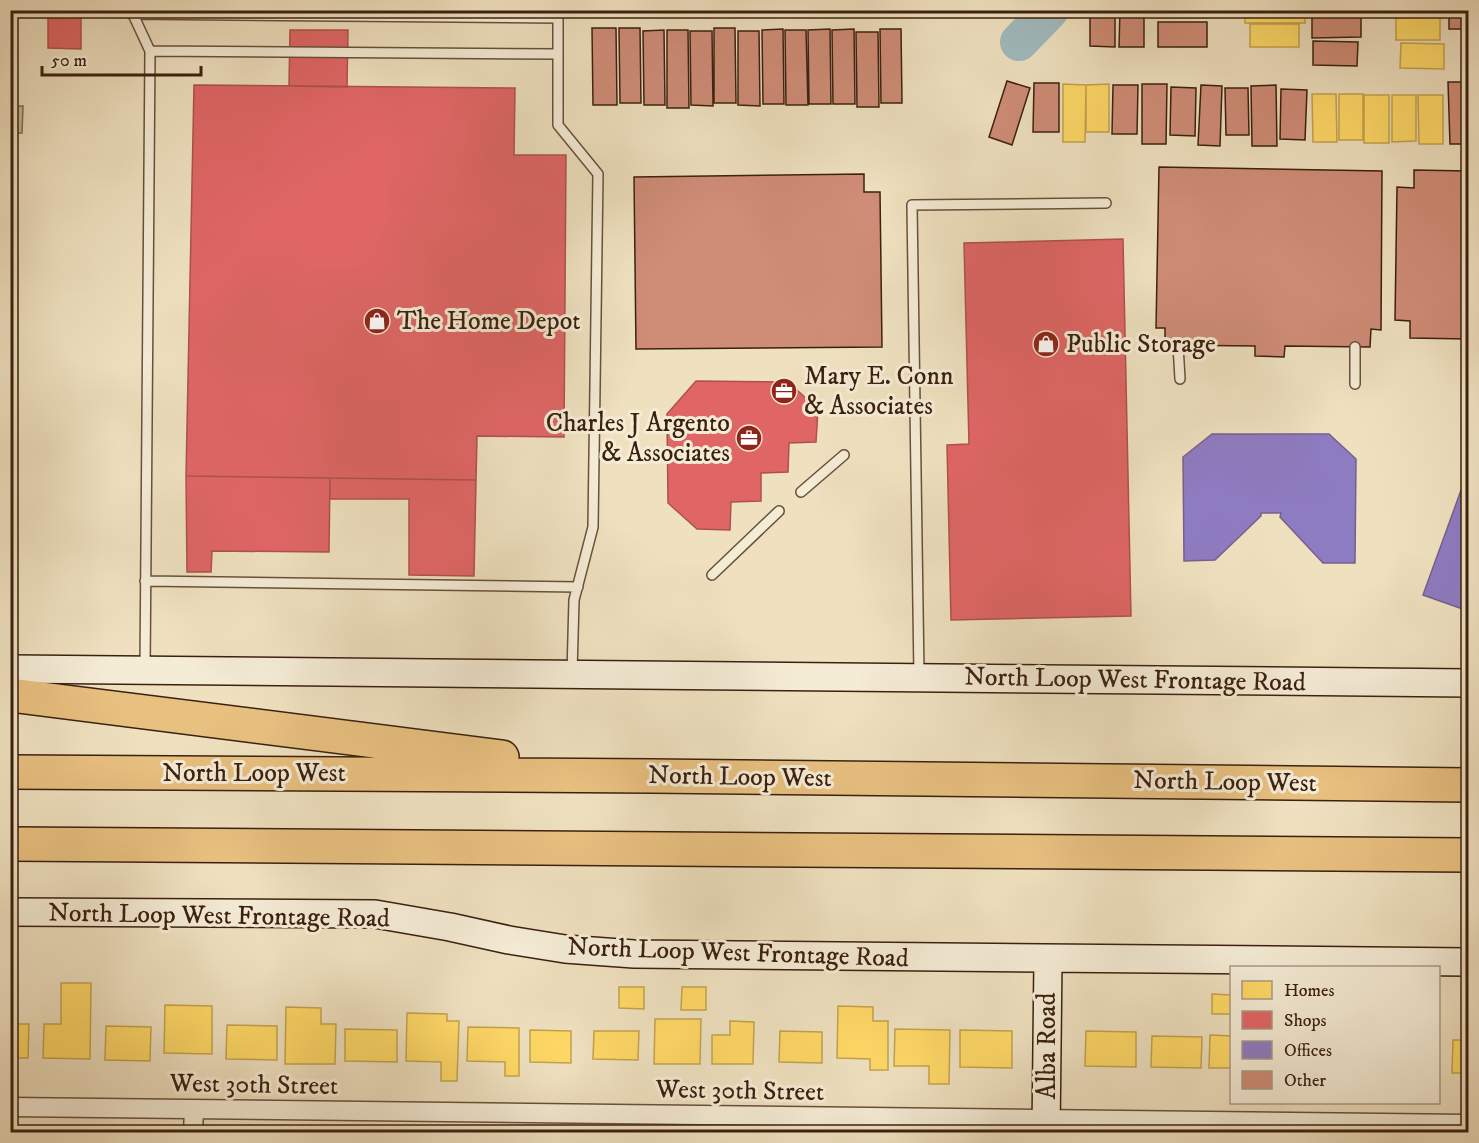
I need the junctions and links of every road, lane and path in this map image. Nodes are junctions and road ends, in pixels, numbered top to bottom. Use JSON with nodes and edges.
{"nodes":[{"id":1,"x":130,"y":12,"type":"edge"},
{"id":2,"x":558,"y":14,"type":"edge"},
{"id":3,"x":150,"y":51,"type":"junction"},
{"id":4,"x":558,"y":54,"type":"junction"},
{"id":5,"x":1106,"y":203,"type":"dead end"},
{"id":6,"x":1178,"y":345,"type":"dead end"},
{"id":7,"x":1355,"y":347,"type":"dead end"},
{"id":8,"x":1180,"y":379,"type":"dead end"},
{"id":9,"x":1355,"y":384,"type":"dead end"},
{"id":10,"x":844,"y":455,"type":"dead end"},
{"id":11,"x":801,"y":492,"type":"dead end"},
{"id":12,"x":779,"y":511,"type":"dead end"},
{"id":13,"x":712,"y":575,"type":"dead end"},
{"id":14,"x":145,"y":581,"type":"junction"},
{"id":15,"x":578,"y":587,"type":"junction"},
{"id":16,"x":10,"y":669,"type":"edge"},
{"id":17,"x":145,"y":670,"type":"junction"},
{"id":18,"x":572,"y":674,"type":"junction"},
{"id":19,"x":919,"y":677,"type":"junction"},
{"id":20,"x":1468,"y":683,"type":"edge"},
{"id":21,"x":10,"y":695,"type":"edge"},
{"id":22,"x":10,"y":772,"type":"edge"},
{"id":23,"x":652,"y":776,"type":"junction"},
{"id":24,"x":1468,"y":785,"type":"edge"},
{"id":25,"x":10,"y":844,"type":"edge"},
{"id":26,"x":1468,"y":855,"type":"edge"},
{"id":27,"x":10,"y":912,"type":"edge"},
{"id":28,"x":1048,"y":960,"type":"junction"},
{"id":29,"x":1468,"y":962,"type":"edge"},
{"id":30,"x":10,"y":1107,"type":"edge"},
{"id":31,"x":194,"y":1110,"type":"junction"},
{"id":32,"x":1468,"y":1124,"type":"edge"},
{"id":33,"x":1046,"y":1126,"type":"edge"},
{"id":34,"x":193,"y":1132,"type":"edge"}],
"edges":[{"from":1,"to":2,"type":"lane"},
{"from":1,"to":3,"type":"lane"},
{"from":2,"to":4,"type":"lane"},
{"from":3,"to":4,"type":"lane"},
{"from":3,"to":14,"type":"lane"},
{"from":4,"to":15,"type":"lane"},
{"from":5,"to":19,"type":"lane"},
{"from":6,"to":8,"type":"lane"},
{"from":7,"to":9,"type":"lane"},
{"from":10,"to":11,"type":"lane"},
{"from":12,"to":13,"type":"lane"},
{"from":14,"to":15,"type":"lane"},
{"from":14,"to":17,"type":"lane"},
{"from":15,"to":18,"type":"lane"},
{"from":16,"to":17,"type":"main road","name":"North Loop West Frontage Road"},
{"from":17,"to":18,"type":"main road","name":"North Loop West Frontage Road"},
{"from":18,"to":19,"type":"main road","name":"North Loop West Frontage Road"},
{"from":19,"to":20,"type":"main road","name":"North Loop West Frontage Road"},
{"from":21,"to":23,"type":"highway"},
{"from":22,"to":23,"type":"highway","name":"North Loop West"},
{"from":23,"to":24,"type":"highway","name":"North Loop West"},
{"from":25,"to":26,"type":"highway"},
{"from":27,"to":28,"type":"main road","name":"North Loop West Frontage Road"},
{"from":28,"to":29,"type":"main road","name":"North Loop West Frontage Road"},
{"from":28,"to":33,"type":"main road","name":"Alba Road"},
{"from":30,"to":31,"type":"street","name":"West 30th Street"},
{"from":31,"to":33,"type":"street","name":"West 30th Street"},
{"from":31,"to":34,"type":"street"},
{"from":32,"to":33,"type":"street","name":"West 30th Street"}]}
